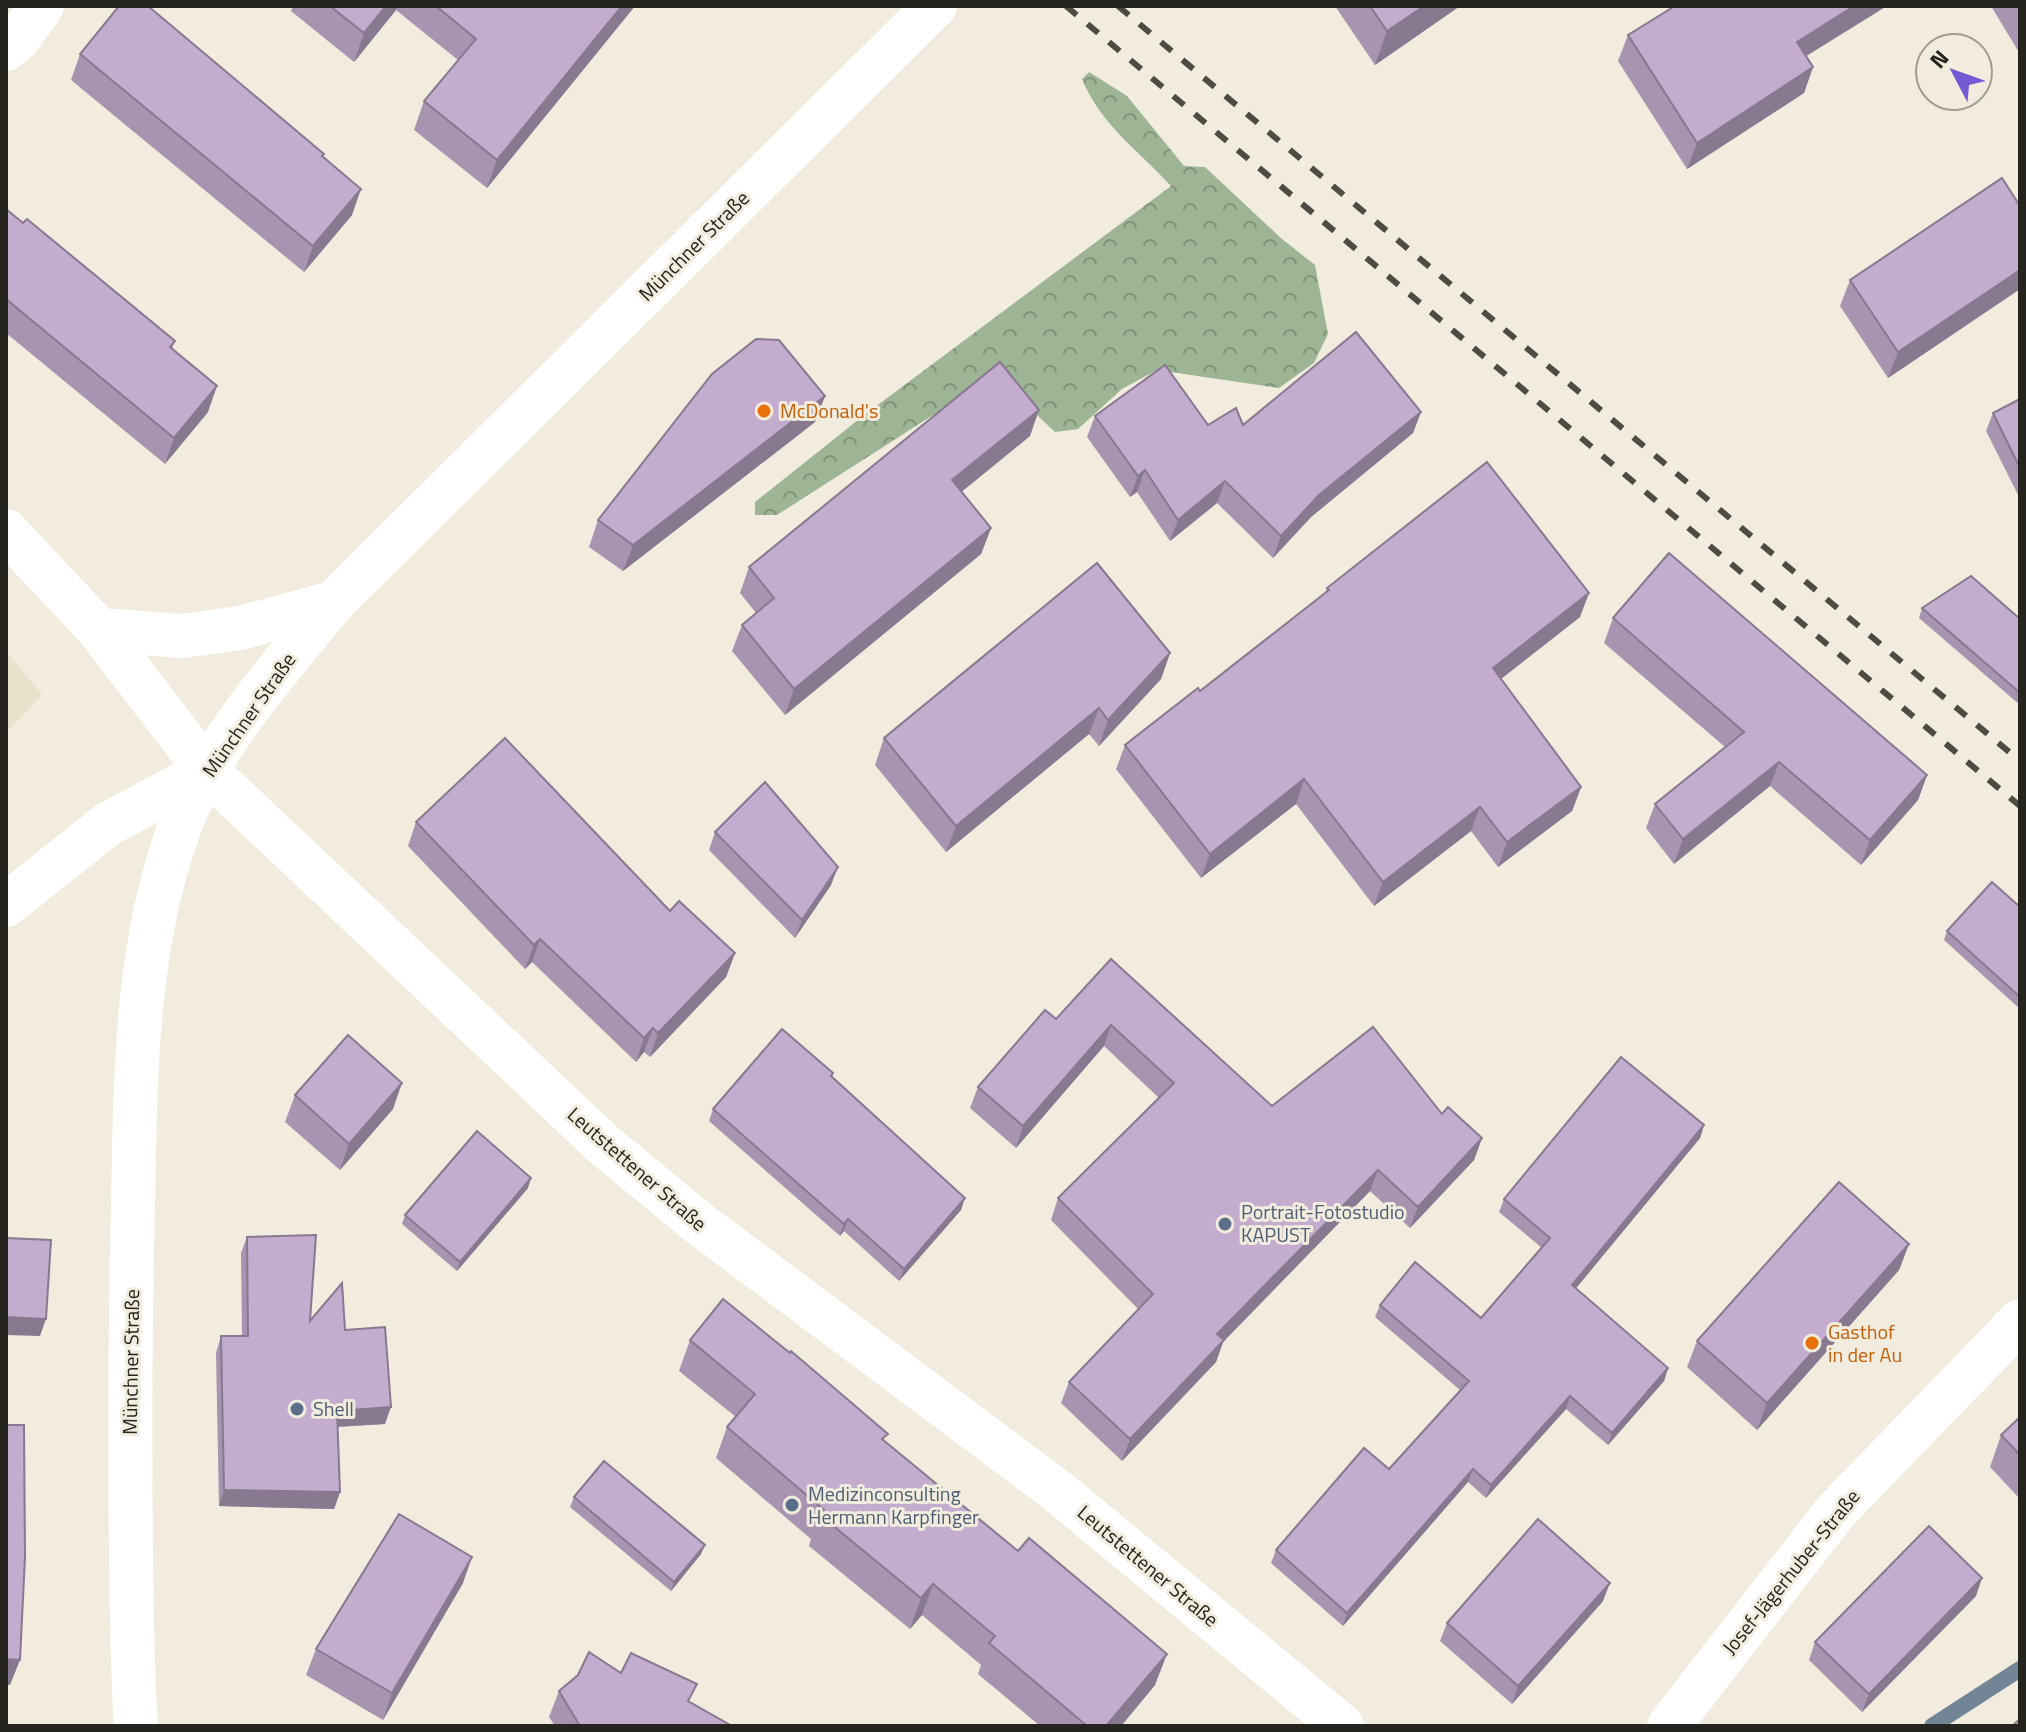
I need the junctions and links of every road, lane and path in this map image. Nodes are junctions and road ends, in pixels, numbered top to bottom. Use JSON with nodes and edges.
{"nodes":[{"id":1,"x":42,"y":6,"type":"edge"},
{"id":2,"x":935,"y":6,"type":"edge"},
{"id":3,"x":6,"y":49,"type":"edge"},
{"id":4,"x":6,"y":531,"type":"edge"},
{"id":5,"x":333,"y":603,"type":"junction"},
{"id":6,"x":99,"y":630,"type":"junction"},
{"id":7,"x":207,"y":771,"type":"junction"},
{"id":8,"x":6,"y":905,"type":"edge"},
{"id":9,"x":2020,"y":1321,"type":"edge"},
{"id":10,"x":136,"y":1726,"type":"edge"},
{"id":11,"x":1342,"y":1726,"type":"edge"},
{"id":12,"x":1669,"y":1726,"type":"edge"}],
"edges":[{"from":1,"to":3,"type":"street"},
{"from":2,"to":5,"type":"street","name":"Münchner Straße"},
{"from":4,"to":6,"type":"street","name":"Leutstettener Straße"},
{"from":5,"to":6,"type":"street"},
{"from":5,"to":7,"type":"street","name":"Münchner Straße"},
{"from":6,"to":7,"type":"street","name":"Leutstettener Straße"},
{"from":7,"to":8,"type":"street"},
{"from":7,"to":10,"type":"street","name":"Münchner Straße"},
{"from":7,"to":11,"type":"street","name":"Leutstettener Straße"},
{"from":9,"to":12,"type":"street","name":"Josef-Jägerhuber-Straße"}]}
